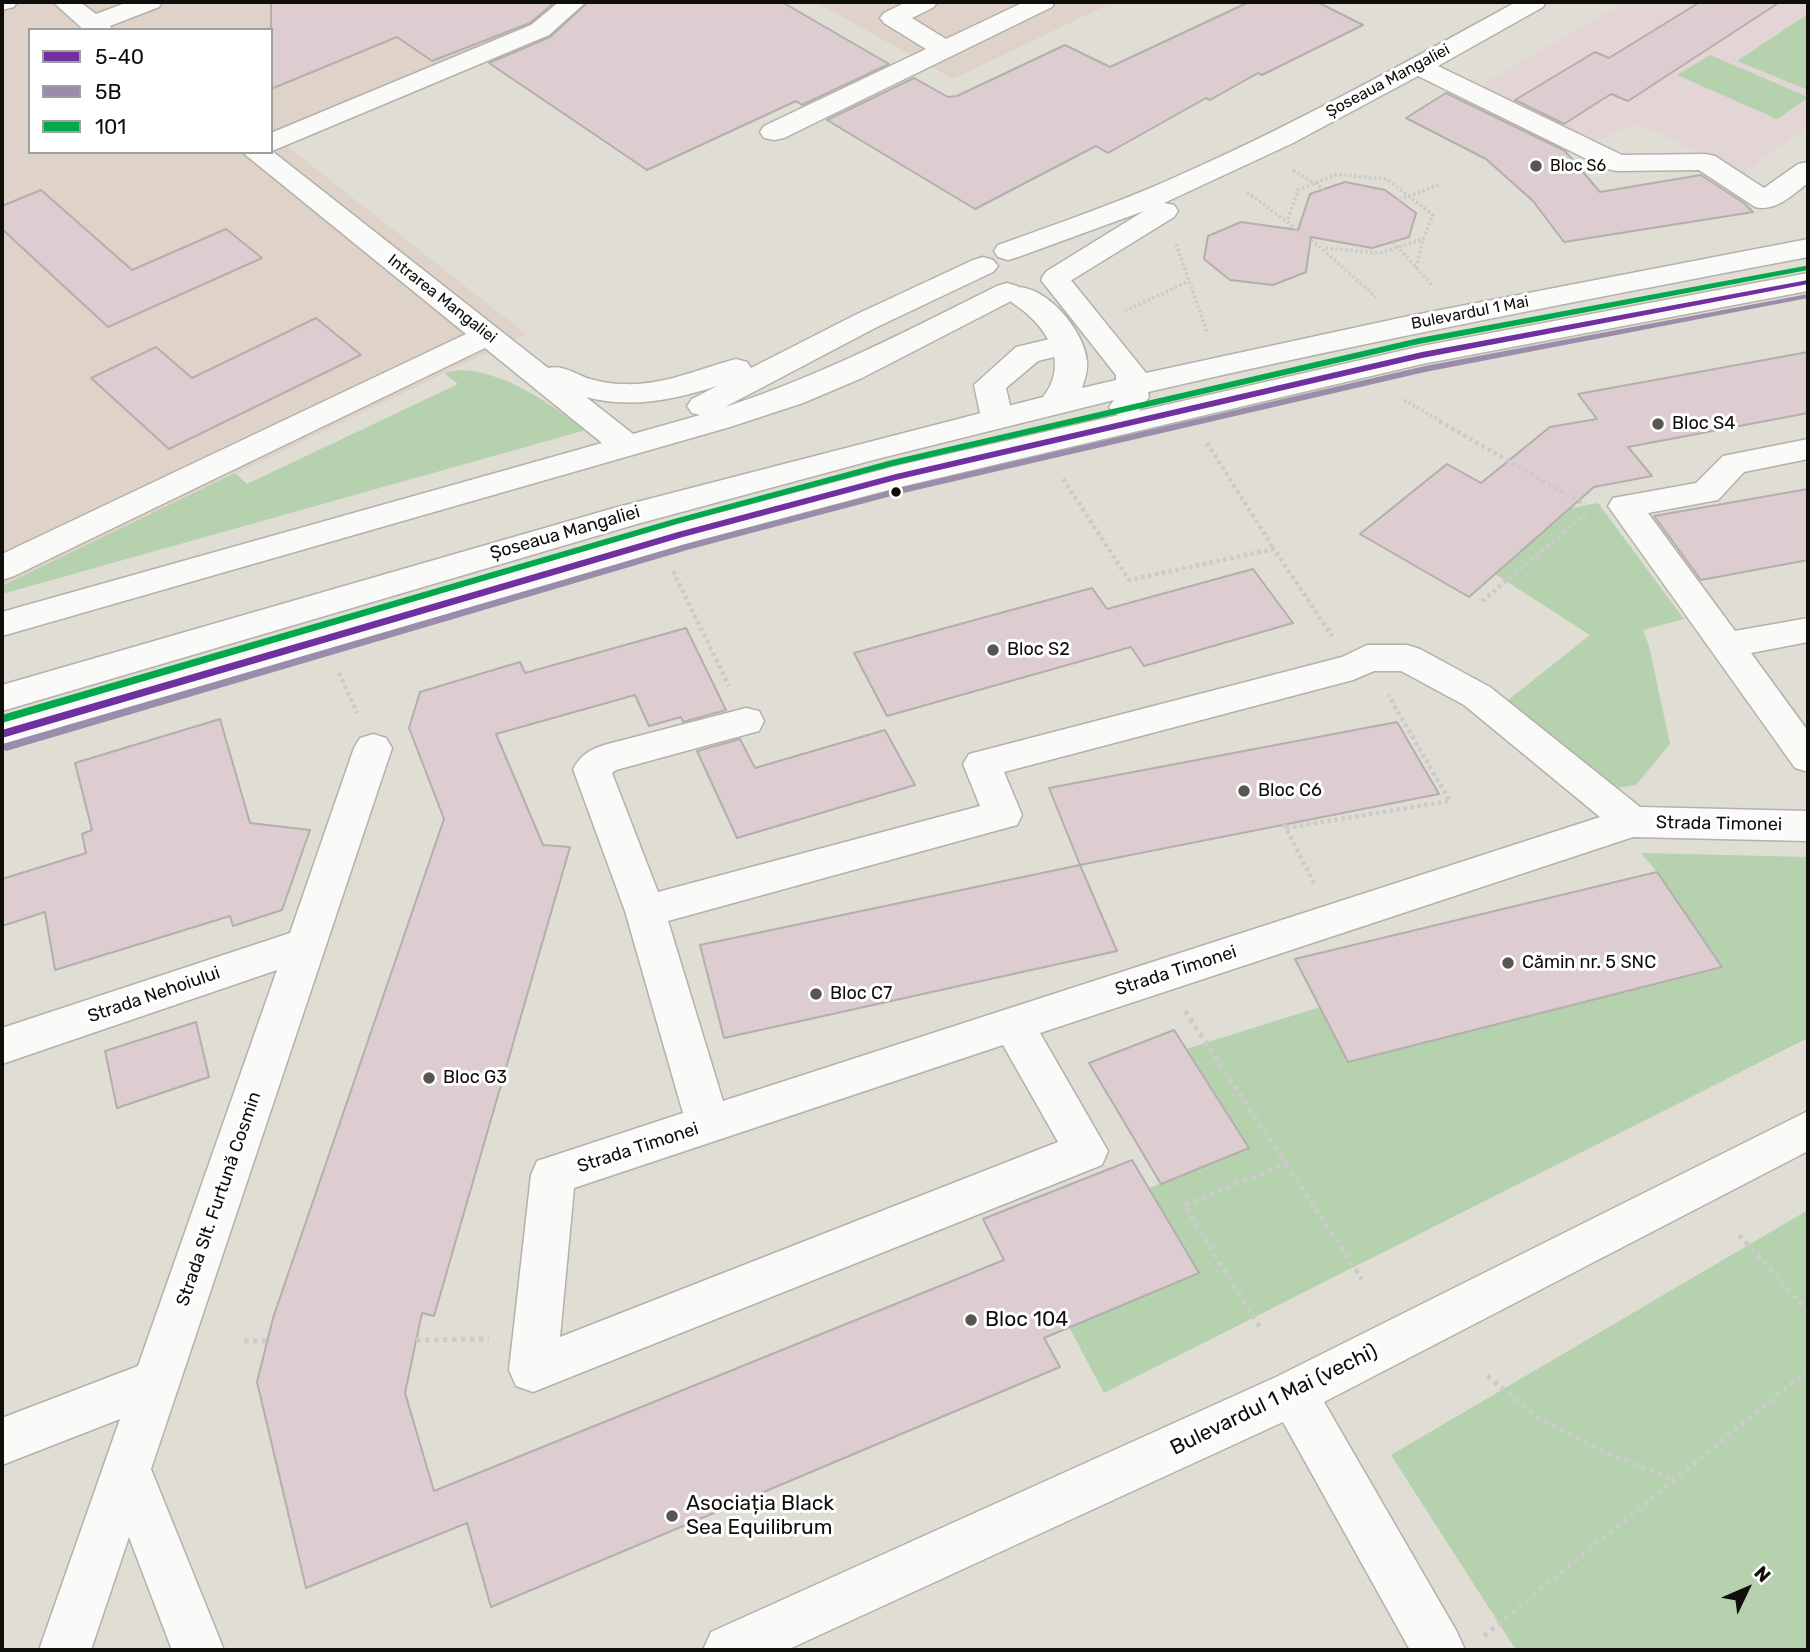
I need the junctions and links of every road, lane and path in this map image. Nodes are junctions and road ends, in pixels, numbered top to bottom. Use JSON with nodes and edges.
{"nodes":[{"id":1,"x":65,"y":2,"type":"edge"},
{"id":2,"x":150,"y":2,"type":"edge"},
{"id":3,"x":574,"y":2,"type":"edge"},
{"id":4,"x":925,"y":2,"type":"edge"},
{"id":5,"x":1043,"y":2,"type":"edge"},
{"id":6,"x":1534,"y":2,"type":"edge"},
{"id":7,"x":97,"y":27,"type":"edge"},
{"id":8,"x":945,"y":49,"type":"junction"},
{"id":9,"x":1418,"y":66,"type":"junction"},
{"id":10,"x":774,"y":132,"type":"dead end"},
{"id":11,"x":273,"y":142,"type":"edge"},
{"id":12,"x":259,"y":154,"type":"edge"},
{"id":13,"x":1240,"y":158,"type":"junction"},
{"id":14,"x":1289,"y":167,"type":"dead end"},
{"id":15,"x":1808,"y":170,"type":"edge"},
{"id":16,"x":1314,"y":183,"type":"junction"},
{"id":17,"x":1441,"y":184,"type":"dead end"},
{"id":18,"x":1324,"y":189,"type":"dead end"},
{"id":19,"x":1246,"y":191,"type":"dead end"},
{"id":20,"x":1409,"y":196,"type":"junction"},
{"id":21,"x":1399,"y":200,"type":"dead end"},
{"id":22,"x":1288,"y":219,"type":"junction"},
{"id":23,"x":1173,"y":235,"type":"dead end"},
{"id":24,"x":1423,"y":239,"type":"junction"},
{"id":25,"x":1393,"y":242,"type":"dead end"},
{"id":26,"x":1398,"y":247,"type":"junction"},
{"id":27,"x":1324,"y":248,"type":"junction"},
{"id":28,"x":1808,"y":248,"type":"edge"},
{"id":29,"x":995,"y":258,"type":"junction"},
{"id":30,"x":1416,"y":269,"type":"junction"},
{"id":31,"x":1057,"y":279,"type":"junction"},
{"id":32,"x":1189,"y":281,"type":"junction"},
{"id":33,"x":1808,"y":282,"type":"edge"},
{"id":34,"x":1432,"y":286,"type":"dead end"},
{"id":35,"x":1013,"y":293,"type":"junction"},
{"id":36,"x":1377,"y":297,"type":"dead end"},
{"id":37,"x":1118,"y":314,"type":"dead end"},
{"id":38,"x":866,"y":321,"type":"junction"},
{"id":39,"x":1207,"y":332,"type":"dead end"},
{"id":40,"x":498,"y":343,"type":"junction"},
{"id":41,"x":1067,"y":344,"type":"junction"},
{"id":42,"x":1133,"y":385,"type":"junction"},
{"id":43,"x":1404,"y":400,"type":"dead end"},
{"id":44,"x":1054,"y":404,"type":"junction"},
{"id":45,"x":1163,"y":415,"type":"joint"},
{"id":46,"x":997,"y":418,"type":"junction"},
{"id":47,"x":1207,"y":443,"type":"dead end"},
{"id":48,"x":627,"y":446,"type":"junction"},
{"id":49,"x":1808,"y":449,"type":"edge"},
{"id":50,"x":944,"y":465,"type":"junction"},
{"id":51,"x":1063,"y":479,"type":"dead end"},
{"id":52,"x":1273,"y":549,"type":"junction"},
{"id":53,"x":2,"y":568,"type":"edge"},
{"id":54,"x":673,"y":570,"type":"dead end"},
{"id":55,"x":1482,"y":601,"type":"dead end"},
{"id":56,"x":2,"y":624,"type":"edge"},
{"id":57,"x":1808,"y":630,"type":"edge"},
{"id":58,"x":1726,"y":645,"type":"junction"},
{"id":59,"x":1360,"y":663,"type":"junction"},
{"id":60,"x":336,"y":667,"type":"dead end"},
{"id":61,"x":2,"y":698,"type":"edge"},
{"id":62,"x":746,"y":721,"type":"joint"},
{"id":63,"x":2,"y":733,"type":"edge"},
{"id":64,"x":373,"y":748,"type":"joint"},
{"id":65,"x":1808,"y":758,"type":"edge"},
{"id":66,"x":1632,"y":822,"type":"junction"},
{"id":67,"x":1808,"y":826,"type":"edge"},
{"id":68,"x":645,"y":911,"type":"junction"},
{"id":69,"x":1333,"y":919,"type":"junction"},
{"id":70,"x":306,"y":944,"type":"junction"},
{"id":71,"x":1161,"y":976,"type":"junction"},
{"id":72,"x":1013,"y":1025,"type":"junction"},
{"id":73,"x":2,"y":1046,"type":"edge"},
{"id":74,"x":709,"y":1124,"type":"junction"},
{"id":75,"x":1808,"y":1130,"type":"edge"},
{"id":76,"x":1286,"y":1164,"type":"junction"},
{"id":77,"x":1739,"y":1236,"type":"dead end"},
{"id":78,"x":1362,"y":1279,"type":"dead end"},
{"id":79,"x":1808,"y":1311,"type":"edge"},
{"id":80,"x":1262,"y":1331,"type":"dead end"},
{"id":81,"x":537,"y":1339,"type":"junction"},
{"id":82,"x":267,"y":1340,"type":"dead end"},
{"id":83,"x":416,"y":1340,"type":"dead end"},
{"id":84,"x":244,"y":1341,"type":"dead end"},
{"id":85,"x":1808,"y":1370,"type":"edge"},
{"id":86,"x":1487,"y":1376,"type":"dead end"},
{"id":87,"x":156,"y":1381,"type":"junction"},
{"id":88,"x":1293,"y":1393,"type":"junction"},
{"id":89,"x":2,"y":1441,"type":"edge"},
{"id":90,"x":127,"y":1469,"type":"junction"},
{"id":91,"x":1674,"y":1480,"type":"junction"},
{"id":92,"x":1458,"y":1646,"type":"edge"},
{"id":93,"x":65,"y":1650,"type":"edge"},
{"id":94,"x":198,"y":1650,"type":"edge"},
{"id":95,"x":729,"y":1650,"type":"edge"}],
"edges":[{"from":1,"to":7,"type":"street"},
{"from":2,"to":7,"type":"street"},
{"from":3,"to":11,"type":"street"},
{"from":4,"to":8,"type":"street"},
{"from":5,"to":8,"type":"street"},
{"from":6,"to":9,"type":"street","name":"Șoseaua Mangaliei"},
{"from":8,"to":10,"type":"street"},
{"from":9,"to":13,"type":"street","name":"Șoseaua Mangaliei"},
{"from":9,"to":15,"type":"street"},
{"from":12,"to":40,"type":"street","name":"Intrarea Mangaliei"},
{"from":13,"to":29,"type":"street","name":"Șoseaua Mangaliei"},
{"from":13,"to":31,"type":"street","name":"Șoseaua Mangaliei"},
{"from":14,"to":16,"type":"path"},
{"from":16,"to":18,"type":"path"},
{"from":16,"to":20,"type":"path"},
{"from":16,"to":22,"type":"path"},
{"from":17,"to":20,"type":"path"},
{"from":19,"to":22,"type":"path"},
{"from":20,"to":21,"type":"path"},
{"from":20,"to":24,"type":"path"},
{"from":22,"to":27,"type":"path"},
{"from":23,"to":32,"type":"path"},
{"from":24,"to":26,"type":"path"},
{"from":24,"to":30,"type":"path"},
{"from":25,"to":26,"type":"path"},
{"from":26,"to":27,"type":"path"},
{"from":26,"to":30,"type":"path"},
{"from":27,"to":36,"type":"path"},
{"from":28,"to":42,"type":"street","name":"Bulevardul 1 Mai"},
{"from":29,"to":31,"type":"street"},
{"from":29,"to":35,"type":"street"},
{"from":29,"to":38,"type":"street","name":"Șoseaua Mangaliei"},
{"from":30,"to":34,"type":"path"},
{"from":31,"to":35,"type":"street","name":"Șoseaua Mangaliei"},
{"from":31,"to":42,"type":"street"},
{"from":32,"to":37,"type":"path"},
{"from":32,"to":39,"type":"path"},
{"from":33,"to":45,"type":"street","name":"Bulevardul 1 Mai"},
{"from":35,"to":41,"type":"street"},
{"from":35,"to":48,"type":"street","name":"Șoseaua Mangaliei"},
{"from":38,"to":40,"type":"street"},
{"from":38,"to":48,"type":"street","name":"Șoseaua Mangaliei"},
{"from":40,"to":48,"type":"street","name":"Intrarea Mangaliei"},
{"from":40,"to":53,"type":"street"},
{"from":41,"to":44,"type":"street"},
{"from":41,"to":46,"type":"street"},
{"from":42,"to":44,"type":"street","name":"Șoseaua Mangaliei"},
{"from":42,"to":50,"type":"street"},
{"from":43,"to":55,"type":"path"},
{"from":44,"to":46,"type":"street","name":"Șoseaua Mangaliei"},
{"from":45,"to":50,"type":"street","name":"Șoseaua Mangaliei"},
{"from":46,"to":61,"type":"street","name":"Șoseaua Mangaliei"},
{"from":47,"to":52,"type":"path"},
{"from":48,"to":56,"type":"street","name":"Șoseaua Mangaliei"},
{"from":49,"to":58,"type":"street"},
{"from":50,"to":63,"type":"street","name":"Șoseaua Mangaliei"},
{"from":51,"to":52,"type":"path"},
{"from":52,"to":59,"type":"path"},
{"from":54,"to":62,"type":"path"},
{"from":57,"to":58,"type":"street"},
{"from":58,"to":65,"type":"street"},
{"from":59,"to":66,"type":"street"},
{"from":59,"to":68,"type":"street"},
{"from":59,"to":69,"type":"path"},
{"from":60,"to":64,"type":"path"},
{"from":62,"to":68,"type":"street"},
{"from":64,"to":70,"type":"street","name":"Strada Slt. Furtună Cosmin"},
{"from":66,"to":67,"type":"street","name":"Strada Timonei"},
{"from":66,"to":69,"type":"street","name":"Strada Timonei"},
{"from":68,"to":74,"type":"street"},
{"from":69,"to":71,"type":"street","name":"Strada Timonei"},
{"from":70,"to":73,"type":"street","name":"Strada Nehoiului"},
{"from":70,"to":87,"type":"street","name":"Strada Slt. Furtună Cosmin"},
{"from":71,"to":72,"type":"street","name":"Strada Timonei"},
{"from":71,"to":76,"type":"path"},
{"from":72,"to":74,"type":"street","name":"Strada Timonei"},
{"from":72,"to":81,"type":"street"},
{"from":74,"to":81,"type":"street","name":"Strada Timonei"},
{"from":75,"to":88,"type":"street","name":"Bulevardul 1 Mai (vechi)"},
{"from":76,"to":78,"type":"path"},
{"from":76,"to":80,"type":"path"},
{"from":77,"to":79,"type":"path"},
{"from":81,"to":83,"type":"path"},
{"from":82,"to":84,"type":"path"},
{"from":85,"to":91,"type":"path"},
{"from":86,"to":91,"type":"path"},
{"from":87,"to":89,"type":"street"},
{"from":87,"to":90,"type":"street","name":"Strada Slt. Furtună Cosmin"},
{"from":88,"to":92,"type":"street"},
{"from":88,"to":95,"type":"street","name":"Bulevardul 1 Mai (vechi)"},
{"from":90,"to":93,"type":"street","name":"Strada Slt. Furtună Cosmin"},
{"from":90,"to":94,"type":"street"},
{"from":91,"to":92,"type":"path"}]}
